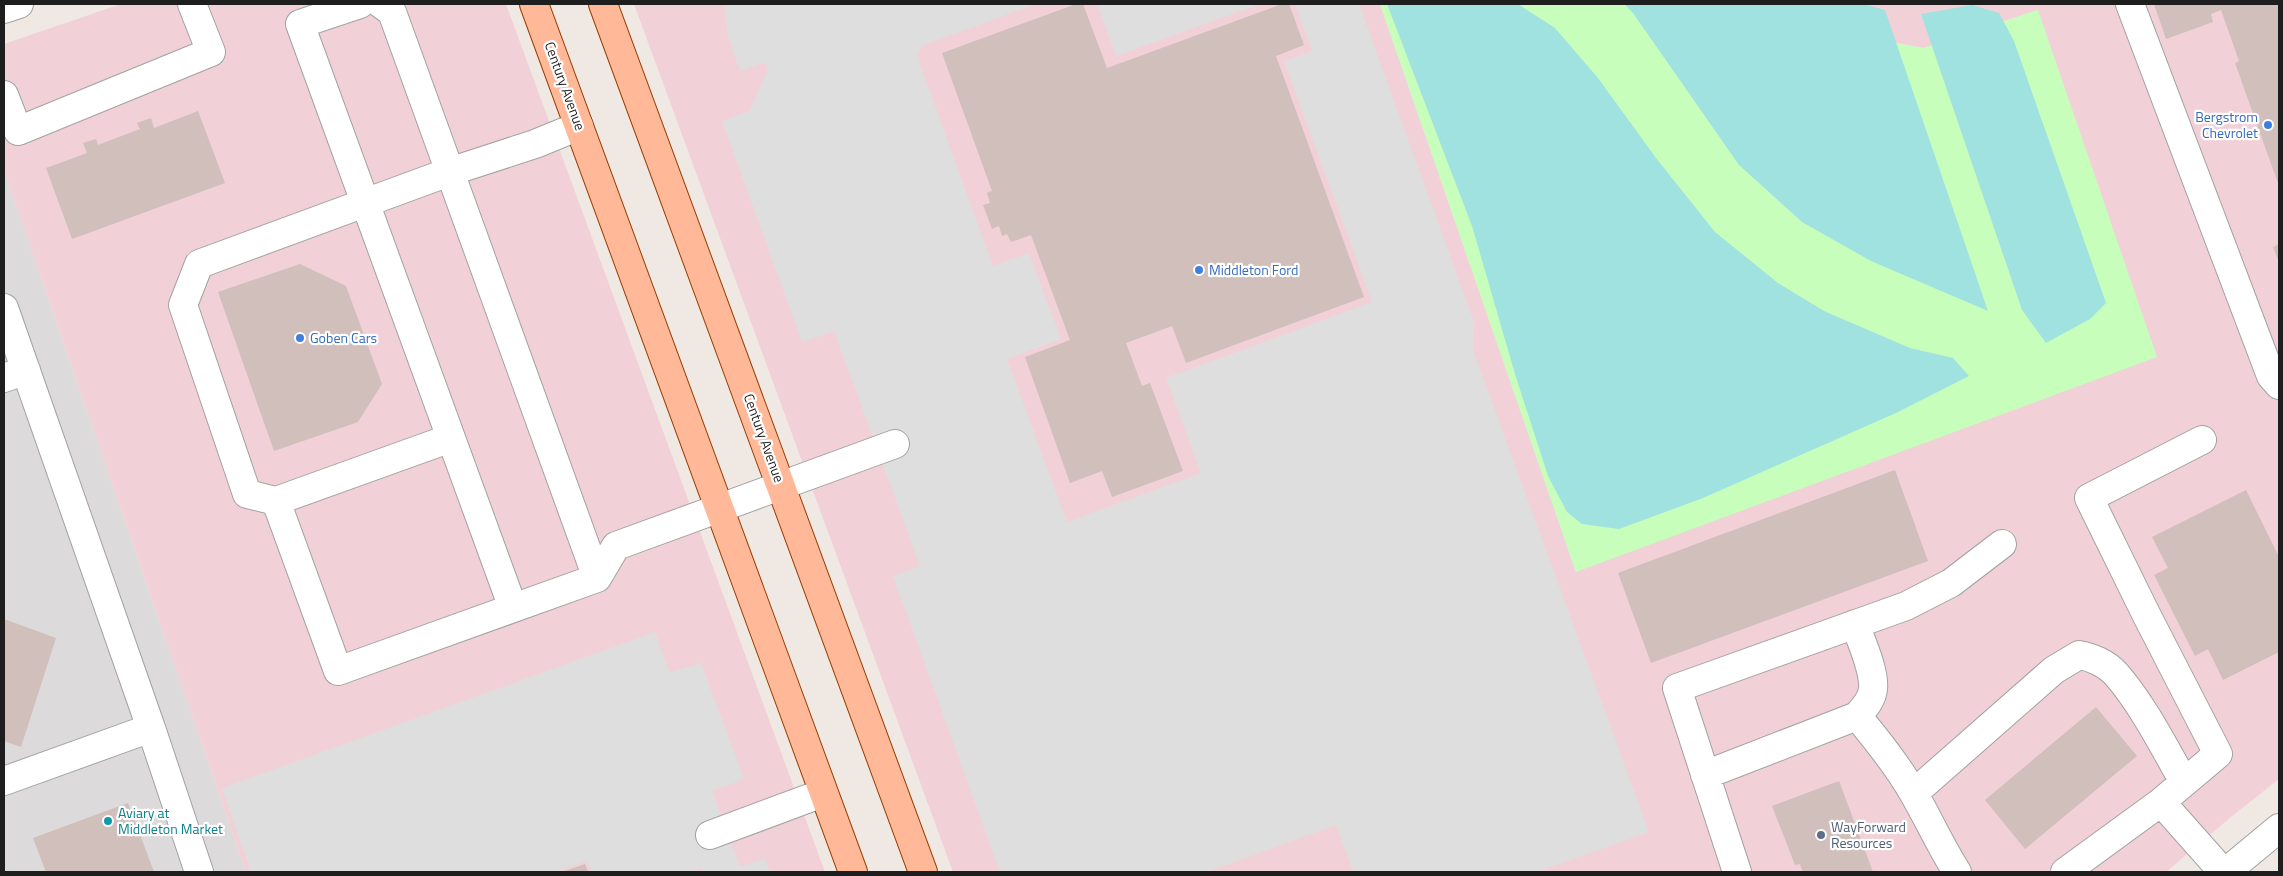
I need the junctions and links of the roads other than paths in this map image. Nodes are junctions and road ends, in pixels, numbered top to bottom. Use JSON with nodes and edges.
{"nodes":[{"id":1,"x":19,"y":4,"type":"edge"},
{"id":2,"x":192,"y":4,"type":"edge"},
{"id":3,"x":360,"y":4,"type":"edge"},
{"id":4,"x":381,"y":4,"type":"edge"},
{"id":5,"x":534,"y":4,"type":"edge"},
{"id":6,"x":603,"y":4,"type":"edge"},
{"id":7,"x":2130,"y":4,"type":"edge"},
{"id":8,"x":4,"y":9,"type":"edge"},
{"id":9,"x":4,"y":95,"type":"edge"},
{"id":10,"x":579,"y":126,"type":"junction"},
{"id":11,"x":449,"y":172,"type":"junction"},
{"id":12,"x":365,"y":203,"type":"junction"},
{"id":13,"x":4,"y":308,"type":"edge"},
{"id":14,"x":15,"y":374,"type":"edge"},
{"id":15,"x":2279,"y":385,"type":"edge"},
{"id":16,"x":451,"y":438,"type":"junction"},
{"id":17,"x":2202,"y":440,"type":"dead end"},
{"id":18,"x":895,"y":444,"type":"dead end"},
{"id":19,"x":781,"y":485,"type":"junction"},
{"id":20,"x":276,"y":502,"type":"junction"},
{"id":21,"x":720,"y":508,"type":"junction"},
{"id":22,"x":2002,"y":544,"type":"dead end"},
{"id":23,"x":596,"y":578,"type":"junction"},
{"id":24,"x":513,"y":608,"type":"junction"},
{"id":25,"x":1855,"y":624,"type":"junction"},
{"id":26,"x":1857,"y":716,"type":"junction"},
{"id":27,"x":151,"y":728,"type":"junction"},
{"id":28,"x":1705,"y":775,"type":"junction"},
{"id":29,"x":4,"y":781,"type":"edge"},
{"id":30,"x":2184,"y":782,"type":"junction"},
{"id":31,"x":823,"y":793,"type":"junction"},
{"id":32,"x":1914,"y":793,"type":"junction"},
{"id":33,"x":2161,"y":802,"type":"junction"},
{"id":34,"x":2279,"y":828,"type":"edge"},
{"id":35,"x":710,"y":835,"type":"dead end"},
{"id":36,"x":200,"y":872,"type":"edge"},
{"id":37,"x":853,"y":872,"type":"edge"},
{"id":38,"x":923,"y":872,"type":"edge"},
{"id":39,"x":1737,"y":872,"type":"edge"},
{"id":40,"x":1958,"y":872,"type":"edge"},
{"id":41,"x":2065,"y":872,"type":"edge"},
{"id":42,"x":2225,"y":872,"type":"edge"}],
"edges":[{"from":1,"to":8,"type":"street"},
{"from":2,"to":9,"type":"street"},
{"from":3,"to":12,"type":"street"},
{"from":4,"to":11,"type":"street"},
{"from":5,"to":10,"type":"main road","name":"Century Avenue"},
{"from":6,"to":19,"type":"main road","name":"Century Avenue"},
{"from":7,"to":15,"type":"street"},
{"from":10,"to":11,"type":"street"},
{"from":10,"to":21,"type":"main road","name":"Century Avenue"},
{"from":11,"to":12,"type":"street"},
{"from":11,"to":23,"type":"street"},
{"from":12,"to":16,"type":"street"},
{"from":12,"to":20,"type":"street"},
{"from":13,"to":14,"type":"street"},
{"from":14,"to":27,"type":"street"},
{"from":16,"to":20,"type":"street"},
{"from":16,"to":24,"type":"street"},
{"from":17,"to":30,"type":"street"},
{"from":18,"to":19,"type":"street"},
{"from":19,"to":21,"type":"street"},
{"from":19,"to":38,"type":"main road","name":"Century Avenue"},
{"from":20,"to":24,"type":"street"},
{"from":21,"to":23,"type":"street"},
{"from":21,"to":31,"type":"main road","name":"Century Avenue"},
{"from":22,"to":25,"type":"street"},
{"from":23,"to":24,"type":"street"},
{"from":25,"to":26,"type":"street"},
{"from":25,"to":28,"type":"street"},
{"from":26,"to":28,"type":"street"},
{"from":26,"to":32,"type":"street"},
{"from":27,"to":29,"type":"street"},
{"from":27,"to":36,"type":"street"},
{"from":28,"to":39,"type":"street"},
{"from":30,"to":32,"type":"street"},
{"from":30,"to":33,"type":"street"},
{"from":31,"to":35,"type":"street"},
{"from":31,"to":37,"type":"main road","name":"Century Avenue"},
{"from":32,"to":40,"type":"street"},
{"from":33,"to":41,"type":"street"},
{"from":33,"to":42,"type":"street"},
{"from":34,"to":42,"type":"street"}]}
